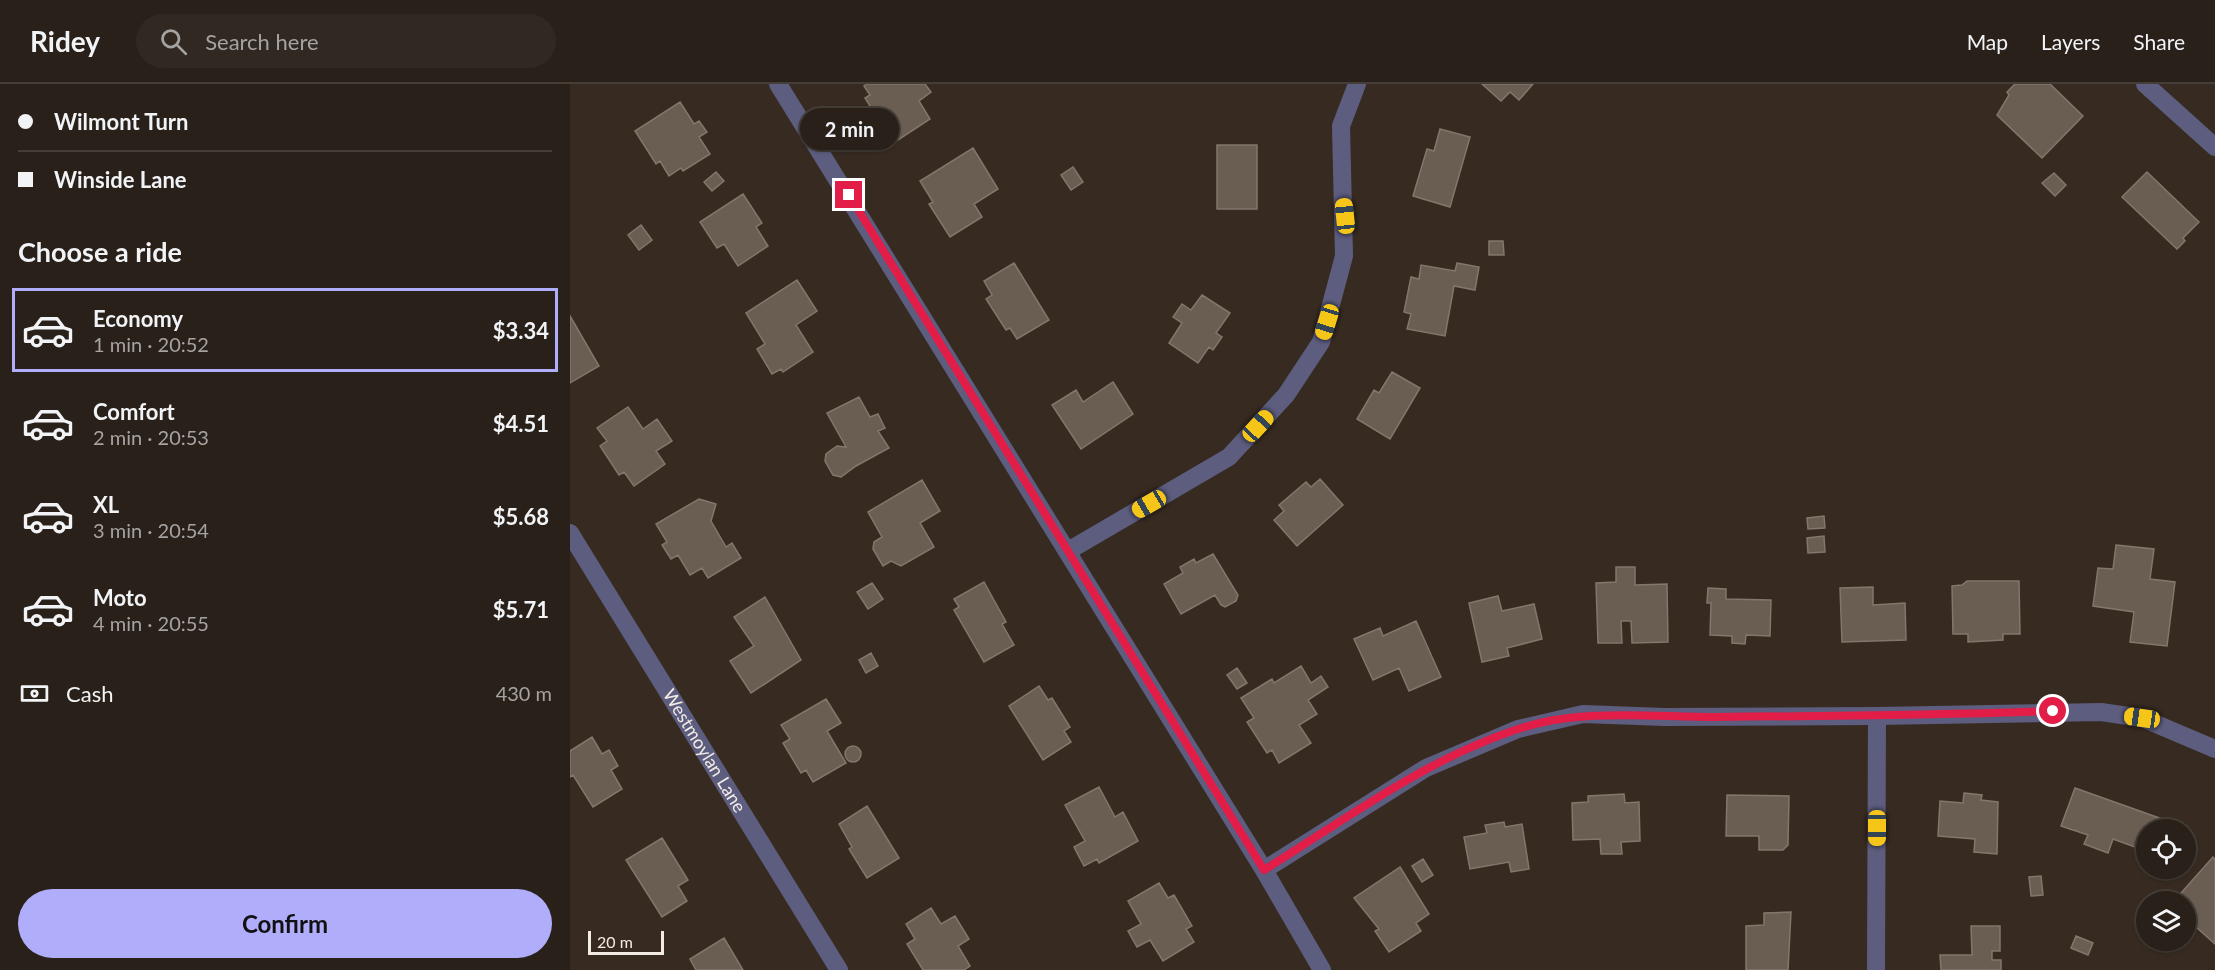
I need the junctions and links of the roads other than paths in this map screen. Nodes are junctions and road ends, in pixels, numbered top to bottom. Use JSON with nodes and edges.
{"nodes":[{"id":1,"x":778,"y":84,"type":"edge"},
{"id":2,"x":1358,"y":84,"type":"edge"},
{"id":3,"x":2145,"y":84,"type":"edge"},
{"id":4,"x":2215,"y":147,"type":"edge"},
{"id":5,"x":570,"y":533,"type":"edge"},
{"id":6,"x":1068,"y":551,"type":"junction"},
{"id":7,"x":1877,"y":716,"type":"junction"},
{"id":8,"x":2215,"y":749,"type":"edge"},
{"id":9,"x":1264,"y":870,"type":"junction"},
{"id":10,"x":839,"y":970,"type":"edge"},
{"id":11,"x":1322,"y":970,"type":"edge"},
{"id":12,"x":1876,"y":970,"type":"edge"}],
"edges":[{"from":1,"to":6,"type":"street"},
{"from":2,"to":6,"type":"street"},
{"from":3,"to":4,"type":"street"},
{"from":5,"to":10,"type":"street","name":"Westmoylan Lane"},
{"from":6,"to":9,"type":"street"},
{"from":7,"to":8,"type":"street"},
{"from":7,"to":9,"type":"street"},
{"from":7,"to":12,"type":"street"},
{"from":9,"to":11,"type":"street"}]}
